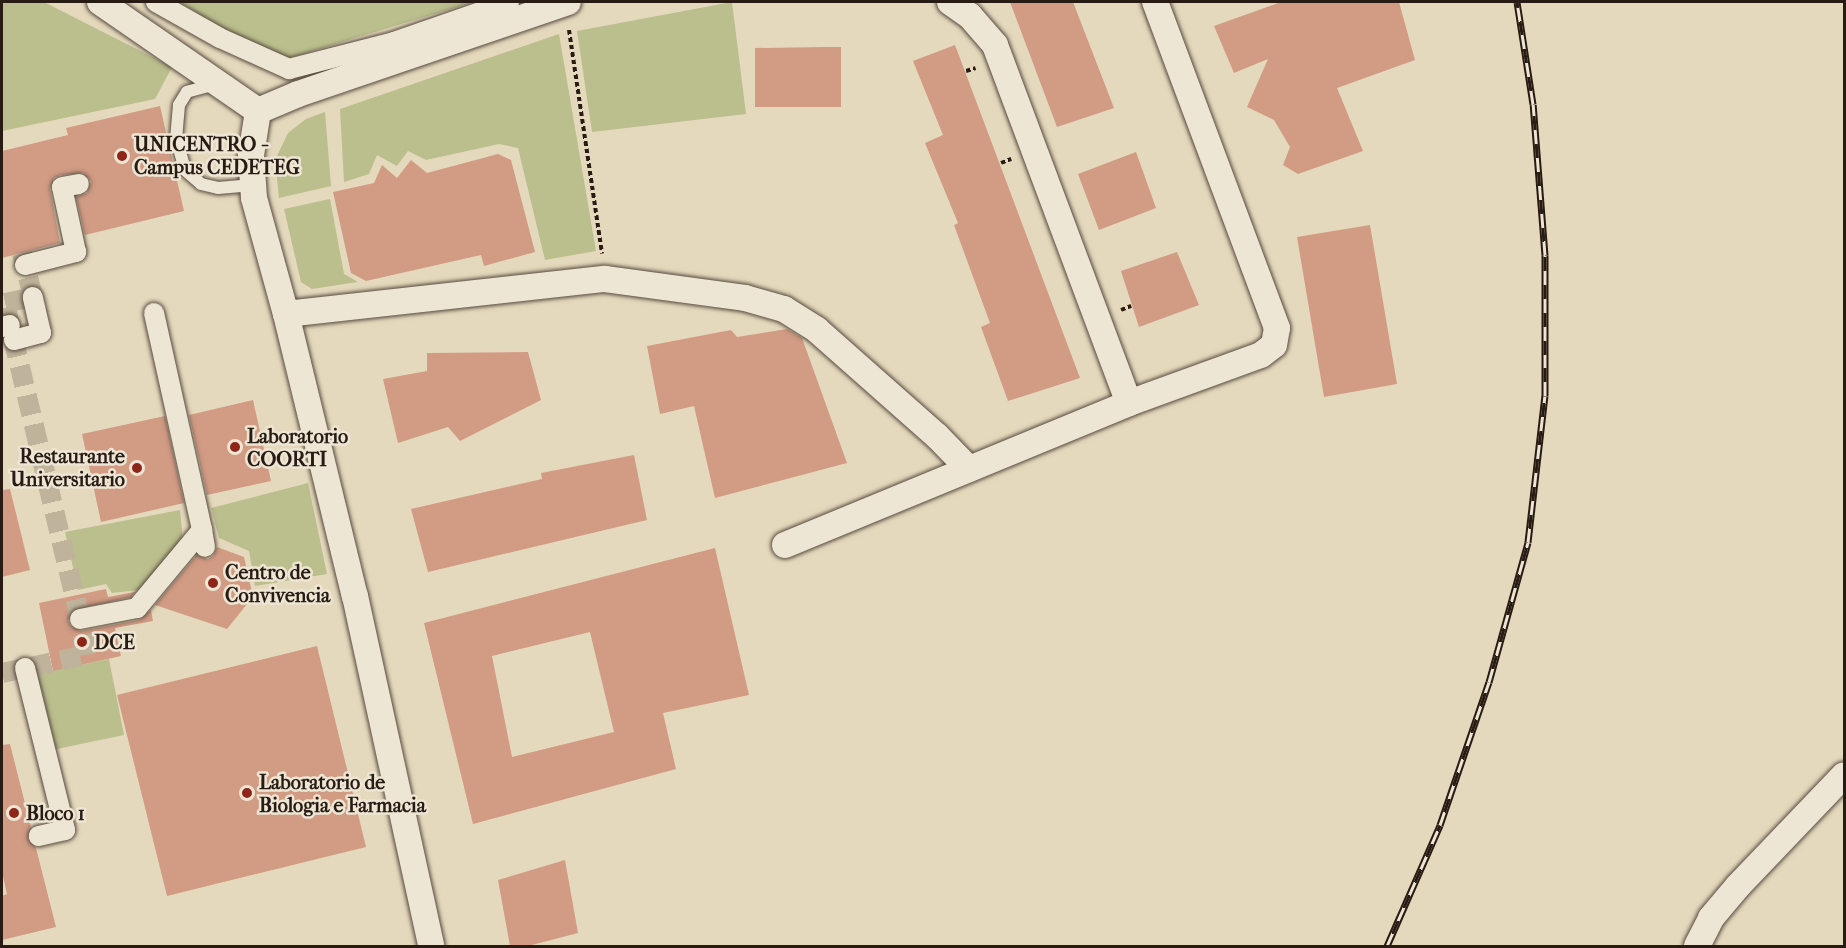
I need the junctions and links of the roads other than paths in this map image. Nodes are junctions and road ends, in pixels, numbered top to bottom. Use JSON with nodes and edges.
{"nodes":[{"id":1,"x":100,"y":2,"type":"edge"},
{"id":2,"x":156,"y":2,"type":"edge"},
{"id":3,"x":509,"y":2,"type":"edge"},
{"id":4,"x":567,"y":2,"type":"edge"},
{"id":5,"x":950,"y":2,"type":"edge"},
{"id":6,"x":1155,"y":2,"type":"edge"},
{"id":7,"x":216,"y":84,"type":"junction"},
{"id":8,"x":258,"y":111,"type":"junction"},
{"id":9,"x":79,"y":184,"type":"dead end"},
{"id":10,"x":253,"y":185,"type":"junction"},
{"id":11,"x":25,"y":265,"type":"dead end"},
{"id":12,"x":33,"y":297,"type":"dead end"},
{"id":13,"x":154,"y":313,"type":"dead end"},
{"id":14,"x":286,"y":314,"type":"junction"},
{"id":15,"x":9,"y":331,"type":"edge"},
{"id":16,"x":1129,"y":403,"type":"junction"},
{"id":17,"x":969,"y":469,"type":"junction"},
{"id":18,"x":785,"y":545,"type":"dead end"},
{"id":19,"x":80,"y":619,"type":"dead end"},
{"id":20,"x":25,"y":668,"type":"dead end"},
{"id":21,"x":1843,"y":780,"type":"edge"},
{"id":22,"x":39,"y":836,"type":"dead end"},
{"id":23,"x":430,"y":946,"type":"edge"},
{"id":24,"x":1697,"y":946,"type":"edge"}],
"edges":[{"from":1,"to":7,"type":"street"},
{"from":2,"to":3,"type":"street"},
{"from":4,"to":8,"type":"street"},
{"from":5,"to":16,"type":"street"},
{"from":6,"to":16,"type":"street"},
{"from":7,"to":8,"type":"street"},
{"from":7,"to":10,"type":"lane"},
{"from":8,"to":10,"type":"street"},
{"from":9,"to":11,"type":"street"},
{"from":10,"to":14,"type":"street"},
{"from":12,"to":15,"type":"street"},
{"from":13,"to":19,"type":"street"},
{"from":14,"to":17,"type":"street"},
{"from":14,"to":23,"type":"street"},
{"from":16,"to":17,"type":"street"},
{"from":17,"to":18,"type":"street"},
{"from":20,"to":22,"type":"street"},
{"from":21,"to":24,"type":"street"}]}
